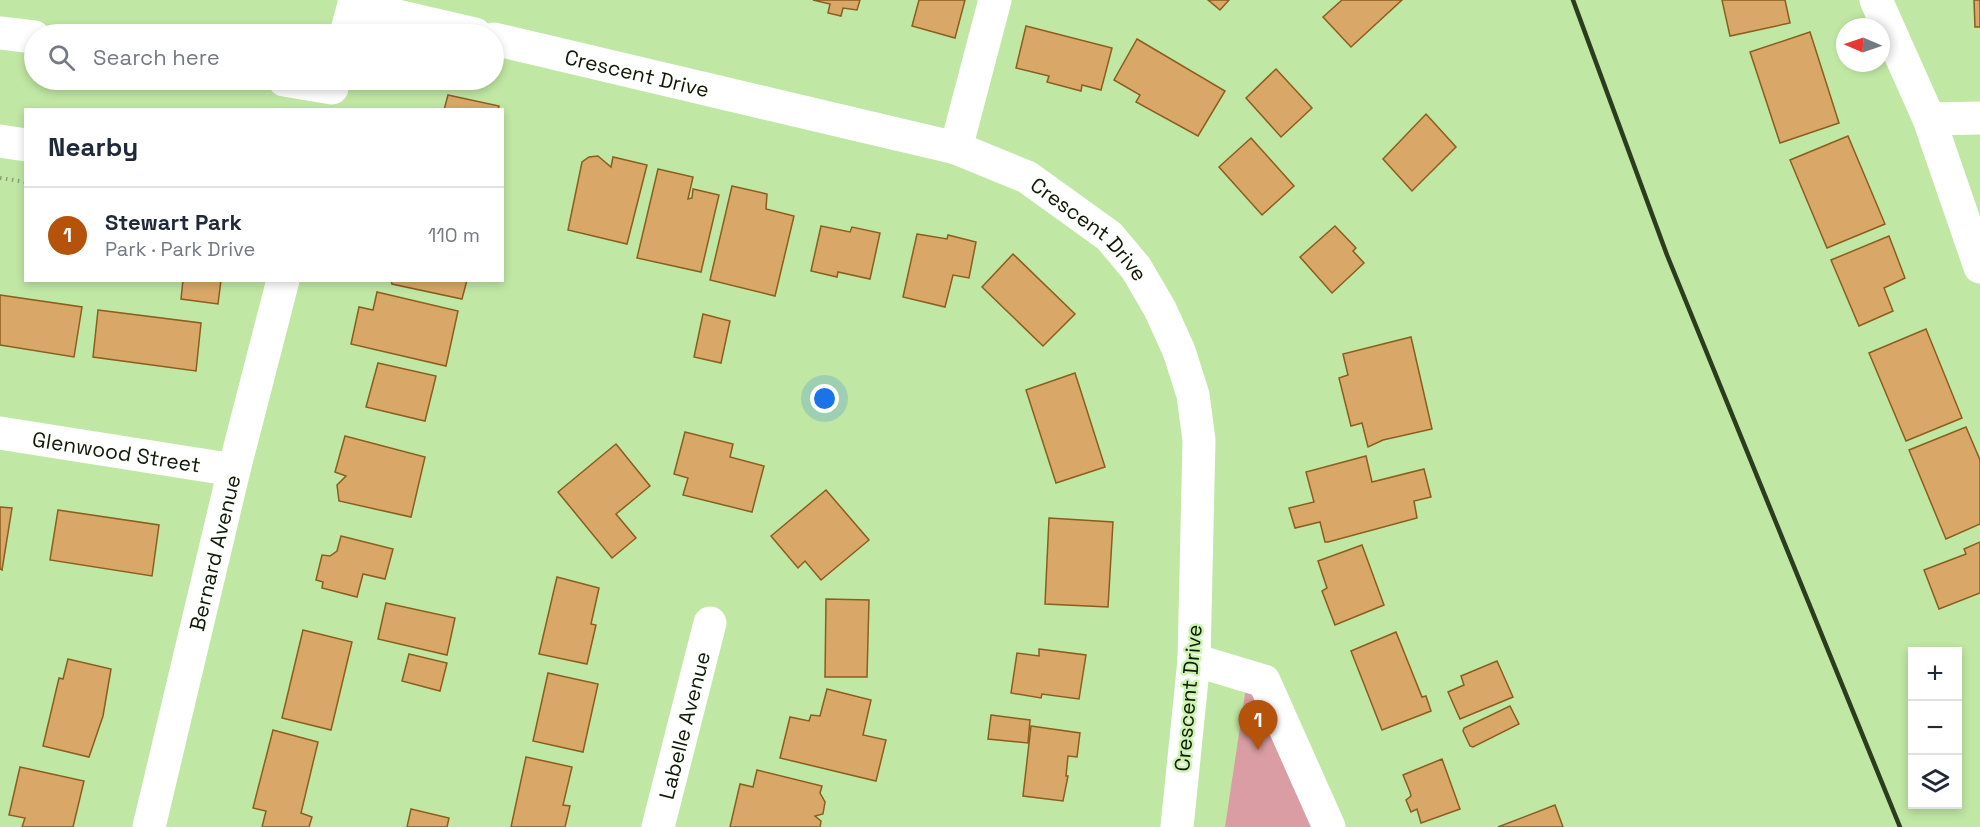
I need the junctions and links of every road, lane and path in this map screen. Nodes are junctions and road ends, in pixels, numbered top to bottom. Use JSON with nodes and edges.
{"nodes":[{"id":1,"x":995,"y":0,"type":"edge"},
{"id":2,"x":1876,"y":0,"type":"edge"},
{"id":3,"x":352,"y":13,"type":"edge"},
{"id":4,"x":416,"y":24,"type":"edge"},
{"id":5,"x":0,"y":33,"type":"edge"},
{"id":6,"x":24,"y":36,"type":"edge"},
{"id":7,"x":504,"y":41,"type":"edge"},
{"id":8,"x":1980,"y":118,"type":"edge"},
{"id":9,"x":1929,"y":119,"type":"junction"},
{"id":10,"x":0,"y":141,"type":"edge"},
{"id":11,"x":24,"y":145,"type":"edge"},
{"id":12,"x":956,"y":148,"type":"junction"},
{"id":13,"x":0,"y":178,"type":"edge"},
{"id":14,"x":24,"y":182,"type":"edge"},
{"id":15,"x":1980,"y":267,"type":"edge"},
{"id":16,"x":282,"y":282,"type":"edge"},
{"id":17,"x":0,"y":433,"type":"edge"},
{"id":18,"x":234,"y":470,"type":"junction"},
{"id":19,"x":710,"y":623,"type":"dead end"},
{"id":20,"x":1194,"y":660,"type":"junction"},
{"id":21,"x":149,"y":827,"type":"edge"},
{"id":22,"x":658,"y":827,"type":"edge"},
{"id":23,"x":1177,"y":827,"type":"edge"},
{"id":24,"x":1329,"y":827,"type":"edge"}],
"edges":[{"from":1,"to":12,"type":"street"},
{"from":2,"to":9,"type":"street"},
{"from":3,"to":4,"type":"street"},
{"from":5,"to":6,"type":"street"},
{"from":7,"to":12,"type":"street","name":"Crescent Drive"},
{"from":8,"to":9,"type":"street"},
{"from":9,"to":15,"type":"street"},
{"from":10,"to":11,"type":"street"},
{"from":12,"to":20,"type":"street","name":"Crescent Drive"},
{"from":13,"to":14,"type":"path"},
{"from":16,"to":18,"type":"street","name":"Bernard Avenue"},
{"from":17,"to":18,"type":"street","name":"Glenwood Street"},
{"from":18,"to":21,"type":"street","name":"Bernard Avenue"},
{"from":19,"to":22,"type":"street","name":"Labelle Avenue"},
{"from":20,"to":23,"type":"street","name":"Crescent Drive"},
{"from":20,"to":24,"type":"street"}]}
